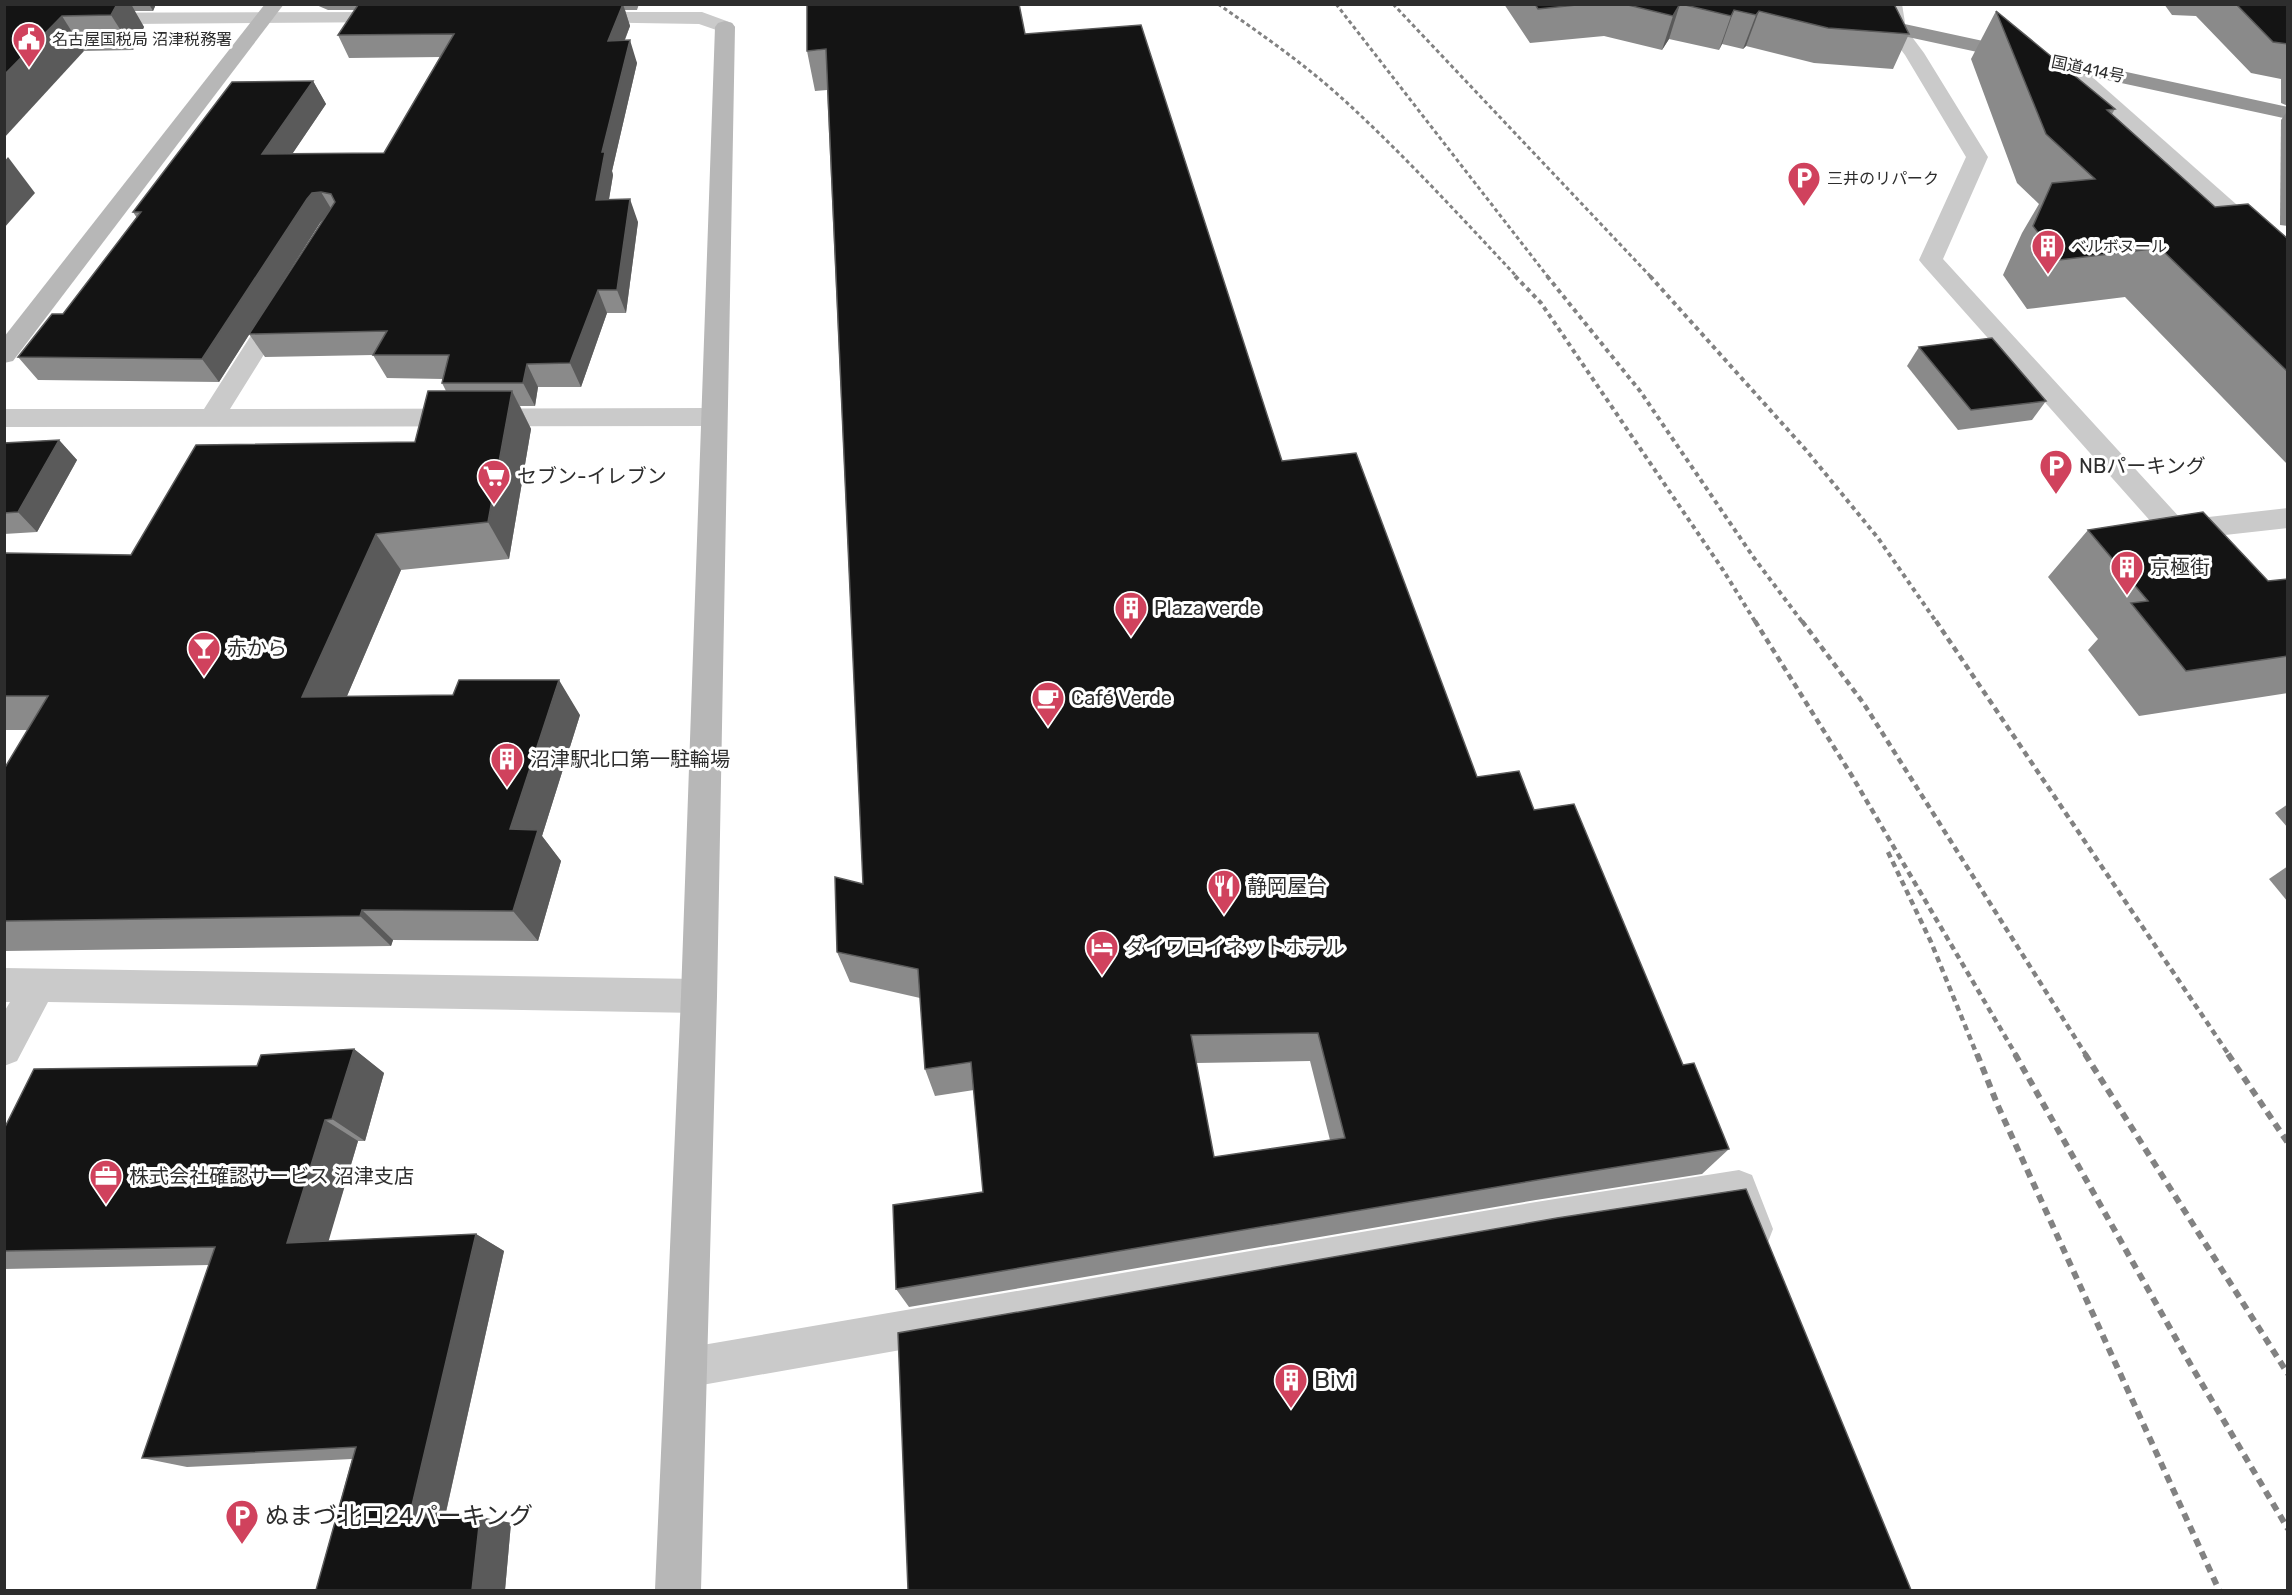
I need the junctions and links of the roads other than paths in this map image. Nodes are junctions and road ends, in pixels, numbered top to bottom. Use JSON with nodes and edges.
{"nodes":[{"id":1,"x":1783,"y":4,"type":"edge"},
{"id":2,"x":1892,"y":4,"type":"edge"},
{"id":3,"x":270,"y":11,"type":"edge"},
{"id":4,"x":418,"y":18,"type":"edge"},
{"id":5,"x":560,"y":18,"type":"edge"},
{"id":6,"x":4,"y":19,"type":"edge"},
{"id":7,"x":1896,"y":30,"type":"junction"},
{"id":8,"x":2066,"y":64,"type":"junction"},
{"id":9,"x":2288,"y":113,"type":"edge"},
{"id":10,"x":2288,"y":263,"type":"edge"},
{"id":11,"x":297,"y":282,"type":"edge"},
{"id":12,"x":4,"y":355,"type":"edge"},
{"id":13,"x":212,"y":417,"type":"junction"},
{"id":14,"x":713,"y":417,"type":"junction"},
{"id":15,"x":4,"y":418,"type":"edge"},
{"id":16,"x":2288,"y":518,"type":"edge"},
{"id":17,"x":2176,"y":531,"type":"junction"},
{"id":18,"x":2213,"y":573,"type":"edge"},
{"id":19,"x":22,"y":985,"type":"edge"},
{"id":20,"x":699,"y":996,"type":"junction"},
{"id":21,"x":4,"y":1049,"type":"edge"},
{"id":22,"x":1769,"y":1264,"type":"edge"},
{"id":23,"x":685,"y":1368,"type":"junction"},
{"id":24,"x":678,"y":1590,"type":"edge"}],
"edges":[{"from":1,"to":7,"type":"highway","name":"国道414号"},
{"from":2,"to":7,"type":"street"},
{"from":3,"to":4,"type":"street"},
{"from":3,"to":6,"type":"street"},
{"from":3,"to":12,"type":"street"},
{"from":5,"to":14,"type":"street"},
{"from":7,"to":8,"type":"highway","name":"国道414号"},
{"from":7,"to":17,"type":"street"},
{"from":8,"to":9,"type":"highway","name":"国道414号"},
{"from":8,"to":10,"type":"street"},
{"from":11,"to":13,"type":"street"},
{"from":13,"to":14,"type":"street"},
{"from":13,"to":15,"type":"street"},
{"from":14,"to":20,"type":"street"},
{"from":16,"to":17,"type":"street"},
{"from":17,"to":18,"type":"street"},
{"from":19,"to":20,"type":"street"},
{"from":19,"to":21,"type":"street"},
{"from":20,"to":23,"type":"street"},
{"from":22,"to":23,"type":"lane"},
{"from":23,"to":24,"type":"street"}]}
